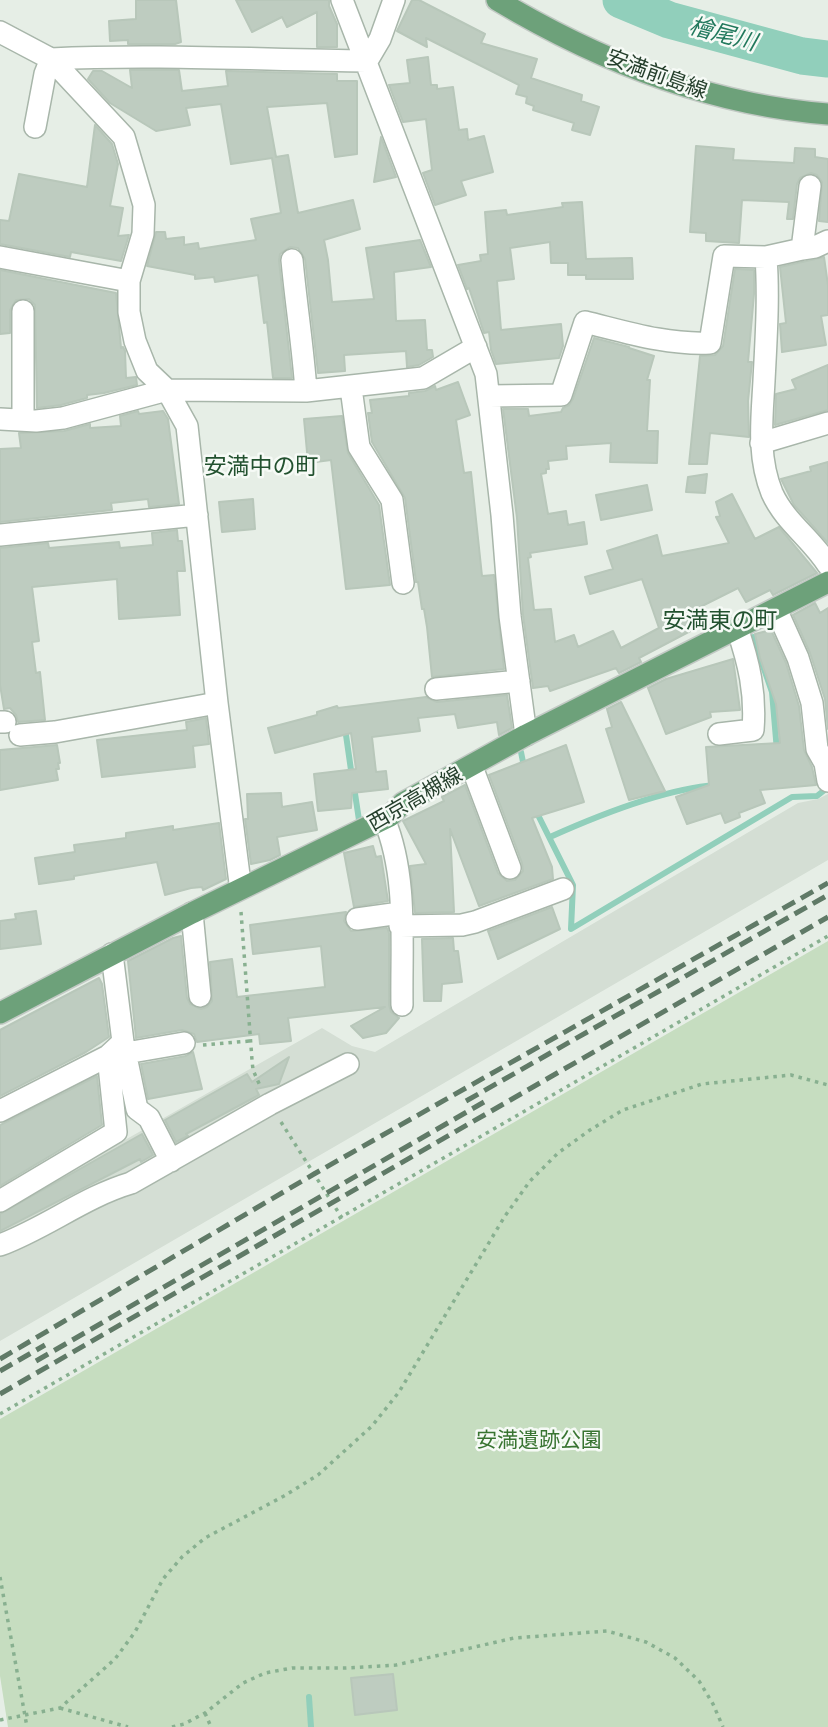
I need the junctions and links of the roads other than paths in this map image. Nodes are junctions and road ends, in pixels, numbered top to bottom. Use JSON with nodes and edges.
{"nodes":[{"id":1,"x":342,"y":0,"type":"edge"},
{"id":2,"x":394,"y":0,"type":"edge"},
{"id":3,"x":497,"y":0,"type":"edge"},
{"id":4,"x":0,"y":32,"type":"edge"},
{"id":5,"x":51,"y":59,"type":"junction"},
{"id":6,"x":367,"y":61,"type":"junction"},
{"id":7,"x":828,"y":114,"type":"edge"},
{"id":8,"x":35,"y":127,"type":"dead end"},
{"id":9,"x":810,"y":186,"type":"dead end"},
{"id":10,"x":828,"y":241,"type":"edge"},
{"id":11,"x":802,"y":248,"type":"junction"},
{"id":12,"x":0,"y":257,"type":"edge"},
{"id":13,"x":766,"y":257,"type":"junction"},
{"id":14,"x":292,"y":260,"type":"dead end"},
{"id":15,"x":130,"y":281,"type":"junction"},
{"id":16,"x":23,"y":311,"type":"dead end"},
{"id":17,"x":476,"y":347,"type":"junction"},
{"id":18,"x":351,"y":388,"type":"junction"},
{"id":19,"x":167,"y":390,"type":"junction"},
{"id":20,"x":306,"y":391,"type":"junction"},
{"id":21,"x":489,"y":397,"type":"junction"},
{"id":22,"x":0,"y":419,"type":"edge"},
{"id":23,"x":23,"y":420,"type":"junction"},
{"id":24,"x":828,"y":423,"type":"edge"},
{"id":25,"x":761,"y":443,"type":"junction"},
{"id":26,"x":197,"y":515,"type":"junction"},
{"id":27,"x":0,"y":535,"type":"edge"},
{"id":28,"x":828,"y":565,"type":"edge"},
{"id":29,"x":828,"y":582,"type":"edge"},
{"id":30,"x":403,"y":583,"type":"dead end"},
{"id":31,"x":776,"y":609,"type":"junction"},
{"id":32,"x":737,"y":628,"type":"junction"},
{"id":33,"x":519,"y":681,"type":"junction"},
{"id":34,"x":436,"y":689,"type":"dead end"},
{"id":35,"x":217,"y":703,"type":"junction"},
{"id":36,"x":8,"y":726,"type":"edge"},
{"id":37,"x":719,"y":734,"type":"dead end"},
{"id":38,"x":526,"y":735,"type":"junction"},
{"id":39,"x":471,"y":767,"type":"junction"},
{"id":40,"x":828,"y":780,"type":"edge"},
{"id":41,"x":384,"y":819,"type":"junction"},
{"id":42,"x":510,"y":868,"type":"dead end"},
{"id":43,"x":563,"y":889,"type":"dead end"},
{"id":44,"x":240,"y":891,"type":"road end"},
{"id":45,"x":192,"y":913,"type":"junction"},
{"id":46,"x":357,"y":919,"type":"dead end"},
{"id":47,"x":400,"y":919,"type":"junction"},
{"id":48,"x":112,"y":954,"type":"junction"},
{"id":49,"x":395,"y":990,"type":"dead end"},
{"id":50,"x":200,"y":996,"type":"dead end"},
{"id":51,"x":0,"y":1013,"type":"edge"},
{"id":52,"x":184,"y":1042,"type":"road end"},
{"id":53,"x":119,"y":1050,"type":"junction"},
{"id":54,"x":348,"y":1064,"type":"dead end"},
{"id":55,"x":0,"y":1111,"type":"edge"},
{"id":56,"x":171,"y":1161,"type":"junction"},
{"id":57,"x":0,"y":1201,"type":"edge"},
{"id":58,"x":0,"y":1245,"type":"edge"}],
"edges":[{"from":1,"to":6,"type":"street"},
{"from":2,"to":6,"type":"street"},
{"from":3,"to":7,"type":"main road","name":"安満前島線"},
{"from":4,"to":5,"type":"street"},
{"from":5,"to":6,"type":"street"},
{"from":5,"to":8,"type":"street"},
{"from":5,"to":15,"type":"street"},
{"from":6,"to":17,"type":"street"},
{"from":9,"to":11,"type":"street"},
{"from":10,"to":11,"type":"street"},
{"from":11,"to":13,"type":"street"},
{"from":12,"to":15,"type":"street"},
{"from":13,"to":21,"type":"street"},
{"from":13,"to":25,"type":"street"},
{"from":14,"to":20,"type":"street"},
{"from":15,"to":19,"type":"street"},
{"from":16,"to":23,"type":"street"},
{"from":17,"to":18,"type":"street"},
{"from":17,"to":21,"type":"street"},
{"from":18,"to":20,"type":"street"},
{"from":18,"to":30,"type":"street"},
{"from":19,"to":20,"type":"street"},
{"from":19,"to":23,"type":"street"},
{"from":19,"to":26,"type":"street"},
{"from":21,"to":33,"type":"street"},
{"from":22,"to":23,"type":"street"},
{"from":24,"to":25,"type":"street"},
{"from":25,"to":28,"type":"street"},
{"from":26,"to":27,"type":"street"},
{"from":26,"to":35,"type":"street"},
{"from":29,"to":31,"type":"main road","name":"西京高槻線"},
{"from":31,"to":32,"type":"main road","name":"西京高槻線"},
{"from":31,"to":40,"type":"street"},
{"from":32,"to":37,"type":"street"},
{"from":32,"to":38,"type":"main road","name":"西京高槻線"},
{"from":33,"to":34,"type":"street"},
{"from":33,"to":38,"type":"street"},
{"from":35,"to":36,"type":"street"},
{"from":35,"to":44,"type":"street"},
{"from":38,"to":39,"type":"main road","name":"西京高槻線"},
{"from":39,"to":41,"type":"main road","name":"西京高槻線"},
{"from":39,"to":42,"type":"street"},
{"from":41,"to":45,"type":"main road","name":"西京高槻線"},
{"from":41,"to":47,"type":"street"},
{"from":43,"to":47,"type":"street"},
{"from":45,"to":48,"type":"main road","name":"西京高槻線"},
{"from":45,"to":50,"type":"street"},
{"from":46,"to":47,"type":"street"},
{"from":47,"to":49,"type":"street"},
{"from":48,"to":51,"type":"main road","name":"西京高槻線"},
{"from":48,"to":53,"type":"street"},
{"from":52,"to":53,"type":"street"},
{"from":53,"to":55,"type":"street"},
{"from":53,"to":56,"type":"street"},
{"from":53,"to":57,"type":"street"},
{"from":54,"to":56,"type":"street"},
{"from":56,"to":58,"type":"street"}]}
